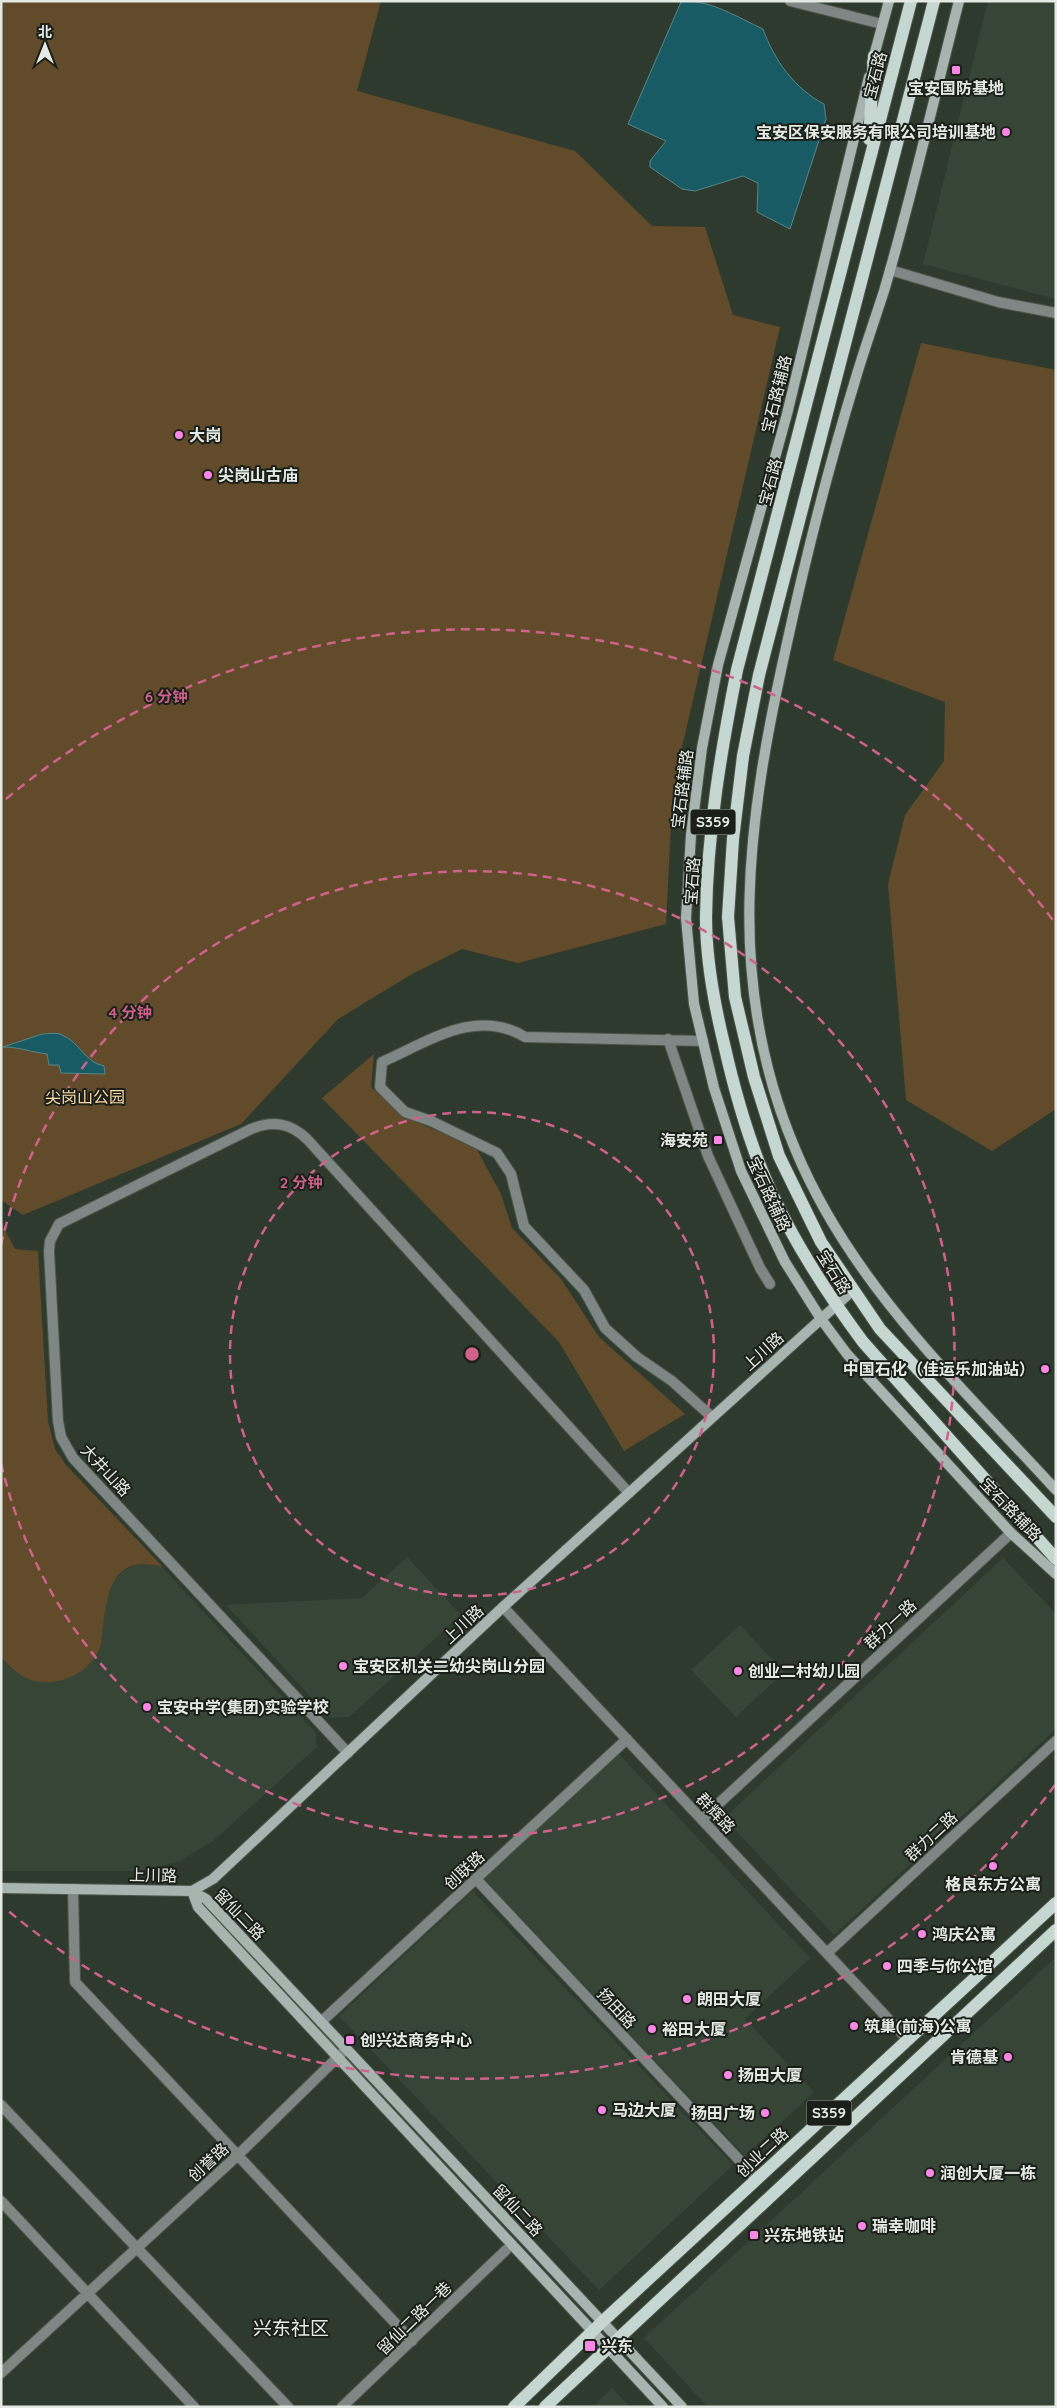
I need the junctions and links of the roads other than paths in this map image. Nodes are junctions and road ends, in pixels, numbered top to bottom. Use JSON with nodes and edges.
{"nodes":[{"id":1,"x":790,"y":1,"type":"edge"},
{"id":2,"x":889,"y":1,"type":"edge"},
{"id":3,"x":911,"y":1,"type":"edge"},
{"id":4,"x":934,"y":1,"type":"edge"},
{"id":5,"x":959,"y":1,"type":"edge"},
{"id":6,"x":882,"y":24,"type":"junction"},
{"id":7,"x":874,"y":56,"type":"junction"},
{"id":8,"x":868,"y":168,"type":"junction"},
{"id":9,"x":890,"y":270,"type":"junction"},
{"id":10,"x":1056,"y":312,"type":"edge"},
{"id":11,"x":668,"y":1039,"type":"junction"},
{"id":12,"x":702,"y":1041,"type":"junction"},
{"id":13,"x":770,"y":1284,"type":"dead end"},
{"id":14,"x":852,"y":1291,"type":"junction"},
{"id":15,"x":836,"y":1305,"type":"junction"},
{"id":16,"x":821,"y":1319,"type":"junction"},
{"id":17,"x":712,"y":1418,"type":"junction"},
{"id":18,"x":1056,"y":1490,"type":"edge"},
{"id":19,"x":629,"y":1493,"type":"junction"},
{"id":20,"x":1056,"y":1517,"type":"edge"},
{"id":21,"x":1011,"y":1533,"type":"junction"},
{"id":22,"x":1056,"y":1559,"type":"edge"},
{"id":23,"x":1056,"y":1574,"type":"edge"},
{"id":24,"x":503,"y":1607,"type":"junction"},
{"id":25,"x":627,"y":1739,"type":"junction"},
{"id":26,"x":1056,"y":1741,"type":"edge"},
{"id":27,"x":348,"y":1753,"type":"junction"},
{"id":28,"x":702,"y":1819,"type":"junction"},
{"id":29,"x":476,"y":1879,"type":"junction"},
{"id":30,"x":1,"y":1888,"type":"edge"},
{"id":31,"x":73,"y":1890,"type":"junction"},
{"id":32,"x":192,"y":1891,"type":"junction"},
{"id":33,"x":1056,"y":1903,"type":"edge"},
{"id":34,"x":1056,"y":1930,"type":"edge"},
{"id":35,"x":827,"y":1953,"type":"junction"},
{"id":36,"x":321,"y":2022,"type":"junction"},
{"id":37,"x":908,"y":2040,"type":"junction"},
{"id":38,"x":347,"y":2049,"type":"junction"},
{"id":39,"x":338,"y":2058,"type":"junction"},
{"id":40,"x":1,"y":2105,"type":"edge"},
{"id":41,"x":238,"y":2155,"type":"junction"},
{"id":42,"x":757,"y":2179,"type":"junction"},
{"id":43,"x":1,"y":2200,"type":"edge"},
{"id":44,"x":137,"y":2248,"type":"junction"},
{"id":45,"x":506,"y":2250,"type":"dead end"},
{"id":46,"x":88,"y":2293,"type":"junction"},
{"id":47,"x":602,"y":2322,"type":"junction"},
{"id":48,"x":593,"y":2332,"type":"junction"},
{"id":49,"x":618,"y":2338,"type":"junction"},
{"id":50,"x":412,"y":2341,"type":"junction"},
{"id":51,"x":607,"y":2348,"type":"junction"},
{"id":52,"x":1,"y":2373,"type":"edge"},
{"id":53,"x":194,"y":2407,"type":"edge"},
{"id":54,"x":288,"y":2407,"type":"edge"},
{"id":55,"x":342,"y":2407,"type":"edge"},
{"id":56,"x":514,"y":2407,"type":"edge"},
{"id":57,"x":545,"y":2407,"type":"edge"},
{"id":58,"x":663,"y":2407,"type":"edge"},
{"id":59,"x":682,"y":2407,"type":"edge"}],
"edges":[{"from":1,"to":6,"type":"street"},
{"from":2,"to":6,"type":"main road","name":"宝石路辅路"},
{"from":3,"to":8,"type":"main road","name":"宝石路","number":"S359"},
{"from":4,"to":14,"type":"main road","name":"宝石路","number":"S359"},
{"from":5,"to":9,"type":"main road"},
{"from":6,"to":7,"type":"main road","name":"宝石路辅路"},
{"from":7,"to":8,"type":"main road"},
{"from":7,"to":12,"type":"main road","name":"宝石路辅路"},
{"from":8,"to":15,"type":"main road","name":"宝石路","number":"S359"},
{"from":9,"to":10,"type":"street"},
{"from":9,"to":18,"type":"main road"},
{"from":11,"to":12,"type":"street"},
{"from":11,"to":13,"type":"street"},
{"from":11,"to":17,"type":"street"},
{"from":12,"to":16,"type":"main road","name":"宝石路辅路"},
{"from":14,"to":15,"type":"main road","name":"上川路"},
{"from":14,"to":20,"type":"main road","name":"宝石路","number":"S359"},
{"from":15,"to":16,"type":"main road","name":"上川路"},
{"from":15,"to":22,"type":"main road","name":"宝石路","number":"S359"},
{"from":16,"to":17,"type":"main road","name":"上川路"},
{"from":16,"to":21,"type":"main road","name":"宝石路辅路"},
{"from":17,"to":19,"type":"main road","name":"上川路"},
{"from":19,"to":24,"type":"main road","name":"上川路"},
{"from":19,"to":27,"type":"street","name":"大井山路"},
{"from":21,"to":23,"type":"main road","name":"宝石路辅路"},
{"from":21,"to":28,"type":"street","name":"群力一路"},
{"from":24,"to":25,"type":"street","name":"群辉路"},
{"from":24,"to":27,"type":"main road","name":"上川路"},
{"from":25,"to":28,"type":"street","name":"群辉路"},
{"from":25,"to":29,"type":"street","name":"创联路"},
{"from":26,"to":35,"type":"street","name":"群力二路"},
{"from":27,"to":32,"type":"main road","name":"上川路"},
{"from":28,"to":35,"type":"street","name":"群辉路"},
{"from":29,"to":36,"type":"street","name":"创联路"},
{"from":29,"to":42,"type":"street","name":"扬田路"},
{"from":30,"to":31,"type":"main road","name":"上川路"},
{"from":31,"to":32,"type":"main road","name":"上川路"},
{"from":31,"to":41,"type":"street"},
{"from":32,"to":36,"type":"main road","name":"留仙二路"},
{"from":32,"to":39,"type":"main road","name":"留仙二路"},
{"from":33,"to":37,"type":"main road","name":"创业二路","number":"S359"},
{"from":34,"to":49,"type":"main road","number":"S359"},
{"from":35,"to":37,"type":"street","name":"群辉路"},
{"from":36,"to":38,"type":"main road","name":"留仙二路"},
{"from":37,"to":42,"type":"main road","name":"创业二路","number":"S359"},
{"from":38,"to":39,"type":"street","name":"创誉路"},
{"from":38,"to":47,"type":"main road","name":"留仙二路"},
{"from":39,"to":41,"type":"street","name":"创誉路"},
{"from":39,"to":48,"type":"main road","name":"留仙二路"},
{"from":40,"to":44,"type":"street"},
{"from":41,"to":44,"type":"street","name":"创誉路"},
{"from":41,"to":50,"type":"street"},
{"from":42,"to":47,"type":"main road","name":"创业二路","number":"S359"},
{"from":43,"to":46,"type":"street"},
{"from":44,"to":46,"type":"street","name":"创誉路"},
{"from":44,"to":54,"type":"street"},
{"from":45,"to":50,"type":"street","name":"留仙二路一巷"},
{"from":46,"to":52,"type":"street","name":"创誉路"},
{"from":46,"to":53,"type":"street"},
{"from":47,"to":48,"type":"main road","name":"创业二路","number":"S359"},
{"from":47,"to":49,"type":"main road","name":"留仙二路"},
{"from":48,"to":51,"type":"main road","name":"留仙二路"},
{"from":48,"to":56,"type":"main road","name":"创业二路","number":"S359"},
{"from":49,"to":51,"type":"main road","number":"S359"},
{"from":49,"to":59,"type":"main road","name":"留仙二路"},
{"from":50,"to":55,"type":"street","name":"留仙二路一巷"},
{"from":51,"to":57,"type":"main road","number":"S359"},
{"from":51,"to":58,"type":"main road","name":"留仙二路"}]}
